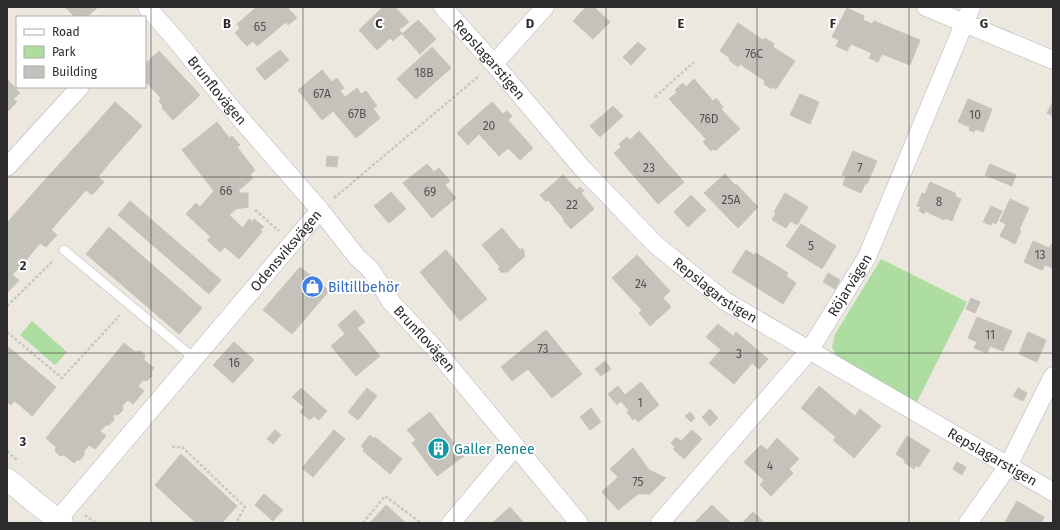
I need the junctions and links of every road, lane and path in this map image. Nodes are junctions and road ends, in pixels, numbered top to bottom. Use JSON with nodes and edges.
{"nodes":[{"id":1,"x":443,"y":7,"type":"edge"},
{"id":2,"x":545,"y":7,"type":"edge"},
{"id":3,"x":926,"y":7,"type":"edge"},
{"id":4,"x":972,"y":7,"type":"edge"},
{"id":5,"x":146,"y":11,"type":"edge"},
{"id":6,"x":965,"y":24,"type":"junction"},
{"id":7,"x":1053,"y":60,"type":"edge"},
{"id":8,"x":694,"y":62,"type":"dead end"},
{"id":9,"x":494,"y":64,"type":"junction"},
{"id":10,"x":79,"y":88,"type":"edge"},
{"id":11,"x":655,"y":97,"type":"dead end"},
{"id":12,"x":7,"y":167,"type":"edge"},
{"id":13,"x":255,"y":210,"type":"dead end"},
{"id":14,"x":320,"y":210,"type":"junction"},
{"id":15,"x":292,"y":243,"type":"junction"},
{"id":16,"x":64,"y":250,"type":"joint"},
{"id":17,"x":129,"y":304,"type":"junction"},
{"id":18,"x":7,"y":306,"type":"edge"},
{"id":19,"x":7,"y":332,"type":"edge"},
{"id":20,"x":809,"y":351,"type":"junction"},
{"id":21,"x":195,"y":359,"type":"junction"},
{"id":22,"x":1053,"y":376,"type":"edge"},
{"id":23,"x":172,"y":447,"type":"dead end"},
{"id":24,"x":515,"y":447,"type":"junction"},
{"id":25,"x":1008,"y":466,"type":"junction"},
{"id":26,"x":7,"y":478,"type":"edge"},
{"id":27,"x":1053,"y":492,"type":"edge"},
{"id":28,"x":58,"y":522,"type":"edge"},
{"id":29,"x":236,"y":523,"type":"edge"},
{"id":30,"x":363,"y":523,"type":"edge"},
{"id":31,"x":421,"y":523,"type":"edge"},
{"id":32,"x":451,"y":523,"type":"edge"},
{"id":33,"x":579,"y":523,"type":"edge"},
{"id":34,"x":660,"y":523,"type":"edge"},
{"id":35,"x":968,"y":523,"type":"edge"}],
"edges":[{"from":1,"to":9,"type":"street","name":"Repslagarstigen"},
{"from":2,"to":9,"type":"street"},
{"from":3,"to":6,"type":"street"},
{"from":4,"to":6,"type":"street","name":"Röjarvägen"},
{"from":5,"to":14,"type":"street","name":"Brunflovägen"},
{"from":6,"to":7,"type":"street"},
{"from":6,"to":20,"type":"street","name":"Röjarvägen"},
{"from":8,"to":11,"type":"path"},
{"from":9,"to":14,"type":"path","name":"Odensviksvägen"},
{"from":9,"to":20,"type":"street","name":"Repslagarstigen"},
{"from":10,"to":12,"type":"street"},
{"from":13,"to":15,"type":"path"},
{"from":14,"to":15,"type":"street","name":"Odensviksvägen"},
{"from":14,"to":24,"type":"street","name":"Brunflovägen"},
{"from":15,"to":21,"type":"street","name":"Odensviksvägen"},
{"from":16,"to":17,"type":"lane"},
{"from":16,"to":18,"type":"path"},
{"from":17,"to":19,"type":"path"},
{"from":17,"to":21,"type":"lane"},
{"from":20,"to":25,"type":"street","name":"Repslagarstigen"},
{"from":20,"to":34,"type":"street","name":"Röjarvägen"},
{"from":21,"to":28,"type":"street","name":"Odensviksvägen"},
{"from":22,"to":25,"type":"street"},
{"from":23,"to":29,"type":"path"},
{"from":24,"to":32,"type":"street"},
{"from":24,"to":33,"type":"street","name":"Brunflovägen"},
{"from":25,"to":27,"type":"street","name":"Repslagarstigen"},
{"from":25,"to":35,"type":"street"},
{"from":26,"to":28,"type":"main road"},
{"from":30,"to":31,"type":"path"}]}
